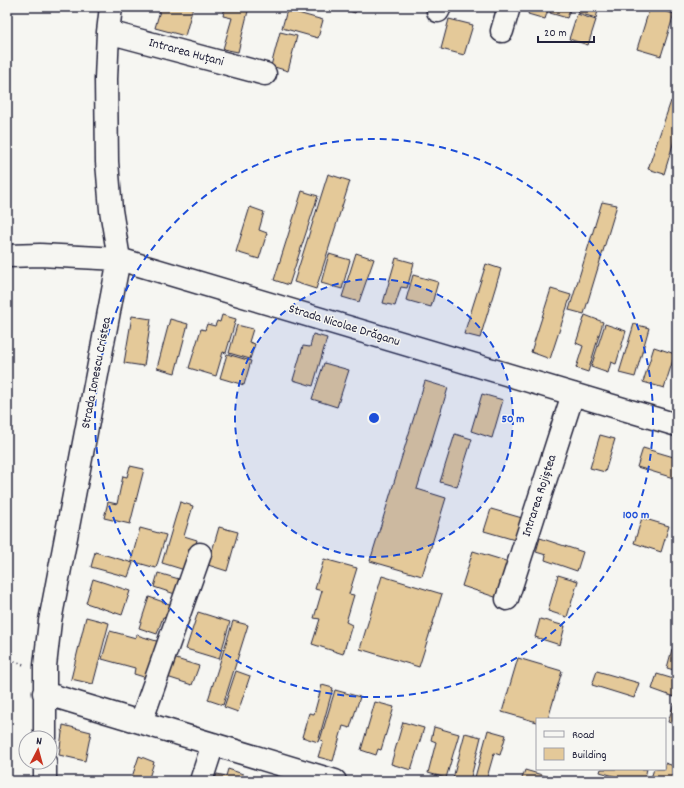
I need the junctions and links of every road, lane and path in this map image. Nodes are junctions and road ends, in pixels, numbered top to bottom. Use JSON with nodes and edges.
{"nodes":[{"id":1,"x":111,"y":7,"type":"edge"},
{"id":2,"x":509,"y":7,"type":"edge"},
{"id":3,"x":502,"y":31,"type":"dead end"},
{"id":4,"x":108,"y":32,"type":"junction"},
{"id":5,"x":265,"y":74,"type":"dead end"},
{"id":6,"x":7,"y":256,"type":"edge"},
{"id":7,"x":119,"y":259,"type":"junction"},
{"id":8,"x":573,"y":394,"type":"junction"},
{"id":9,"x":677,"y":425,"type":"edge"},
{"id":10,"x":200,"y":554,"type":"dead end"},
{"id":11,"x":507,"y":599,"type":"dead end"},
{"id":12,"x":44,"y":693,"type":"junction"},
{"id":13,"x":142,"y":722,"type":"junction"},
{"id":14,"x":45,"y":730,"type":"edge"},
{"id":15,"x":213,"y":744,"type":"junction"},
{"id":16,"x":45,"y":770,"type":"edge"},
{"id":17,"x":45,"y":781,"type":"edge"},
{"id":18,"x":201,"y":781,"type":"edge"},
{"id":19,"x":335,"y":781,"type":"edge"}],
"edges":[{"from":1,"to":4,"type":"street","name":"Strada Ionescu Cristea"},
{"from":2,"to":3,"type":"street"},
{"from":4,"to":5,"type":"street","name":"Intrarea Huțani"},
{"from":4,"to":7,"type":"street","name":"Strada Ionescu Cristea"},
{"from":6,"to":7,"type":"street","name":"Strada Nicolae Drăganu"},
{"from":7,"to":8,"type":"street","name":"Strada Nicolae Drăganu"},
{"from":7,"to":12,"type":"street","name":"Strada Ionescu Cristea"},
{"from":8,"to":9,"type":"street","name":"Strada Nicolae Drăganu"},
{"from":8,"to":11,"type":"street","name":"Intrarea Rojiștea"},
{"from":10,"to":13,"type":"street"},
{"from":12,"to":13,"type":"street"},
{"from":12,"to":14,"type":"street","name":"Strada Ionescu Cristea"},
{"from":13,"to":15,"type":"street"},
{"from":15,"to":18,"type":"street"},
{"from":15,"to":19,"type":"street"},
{"from":16,"to":17,"type":"street"}]}
